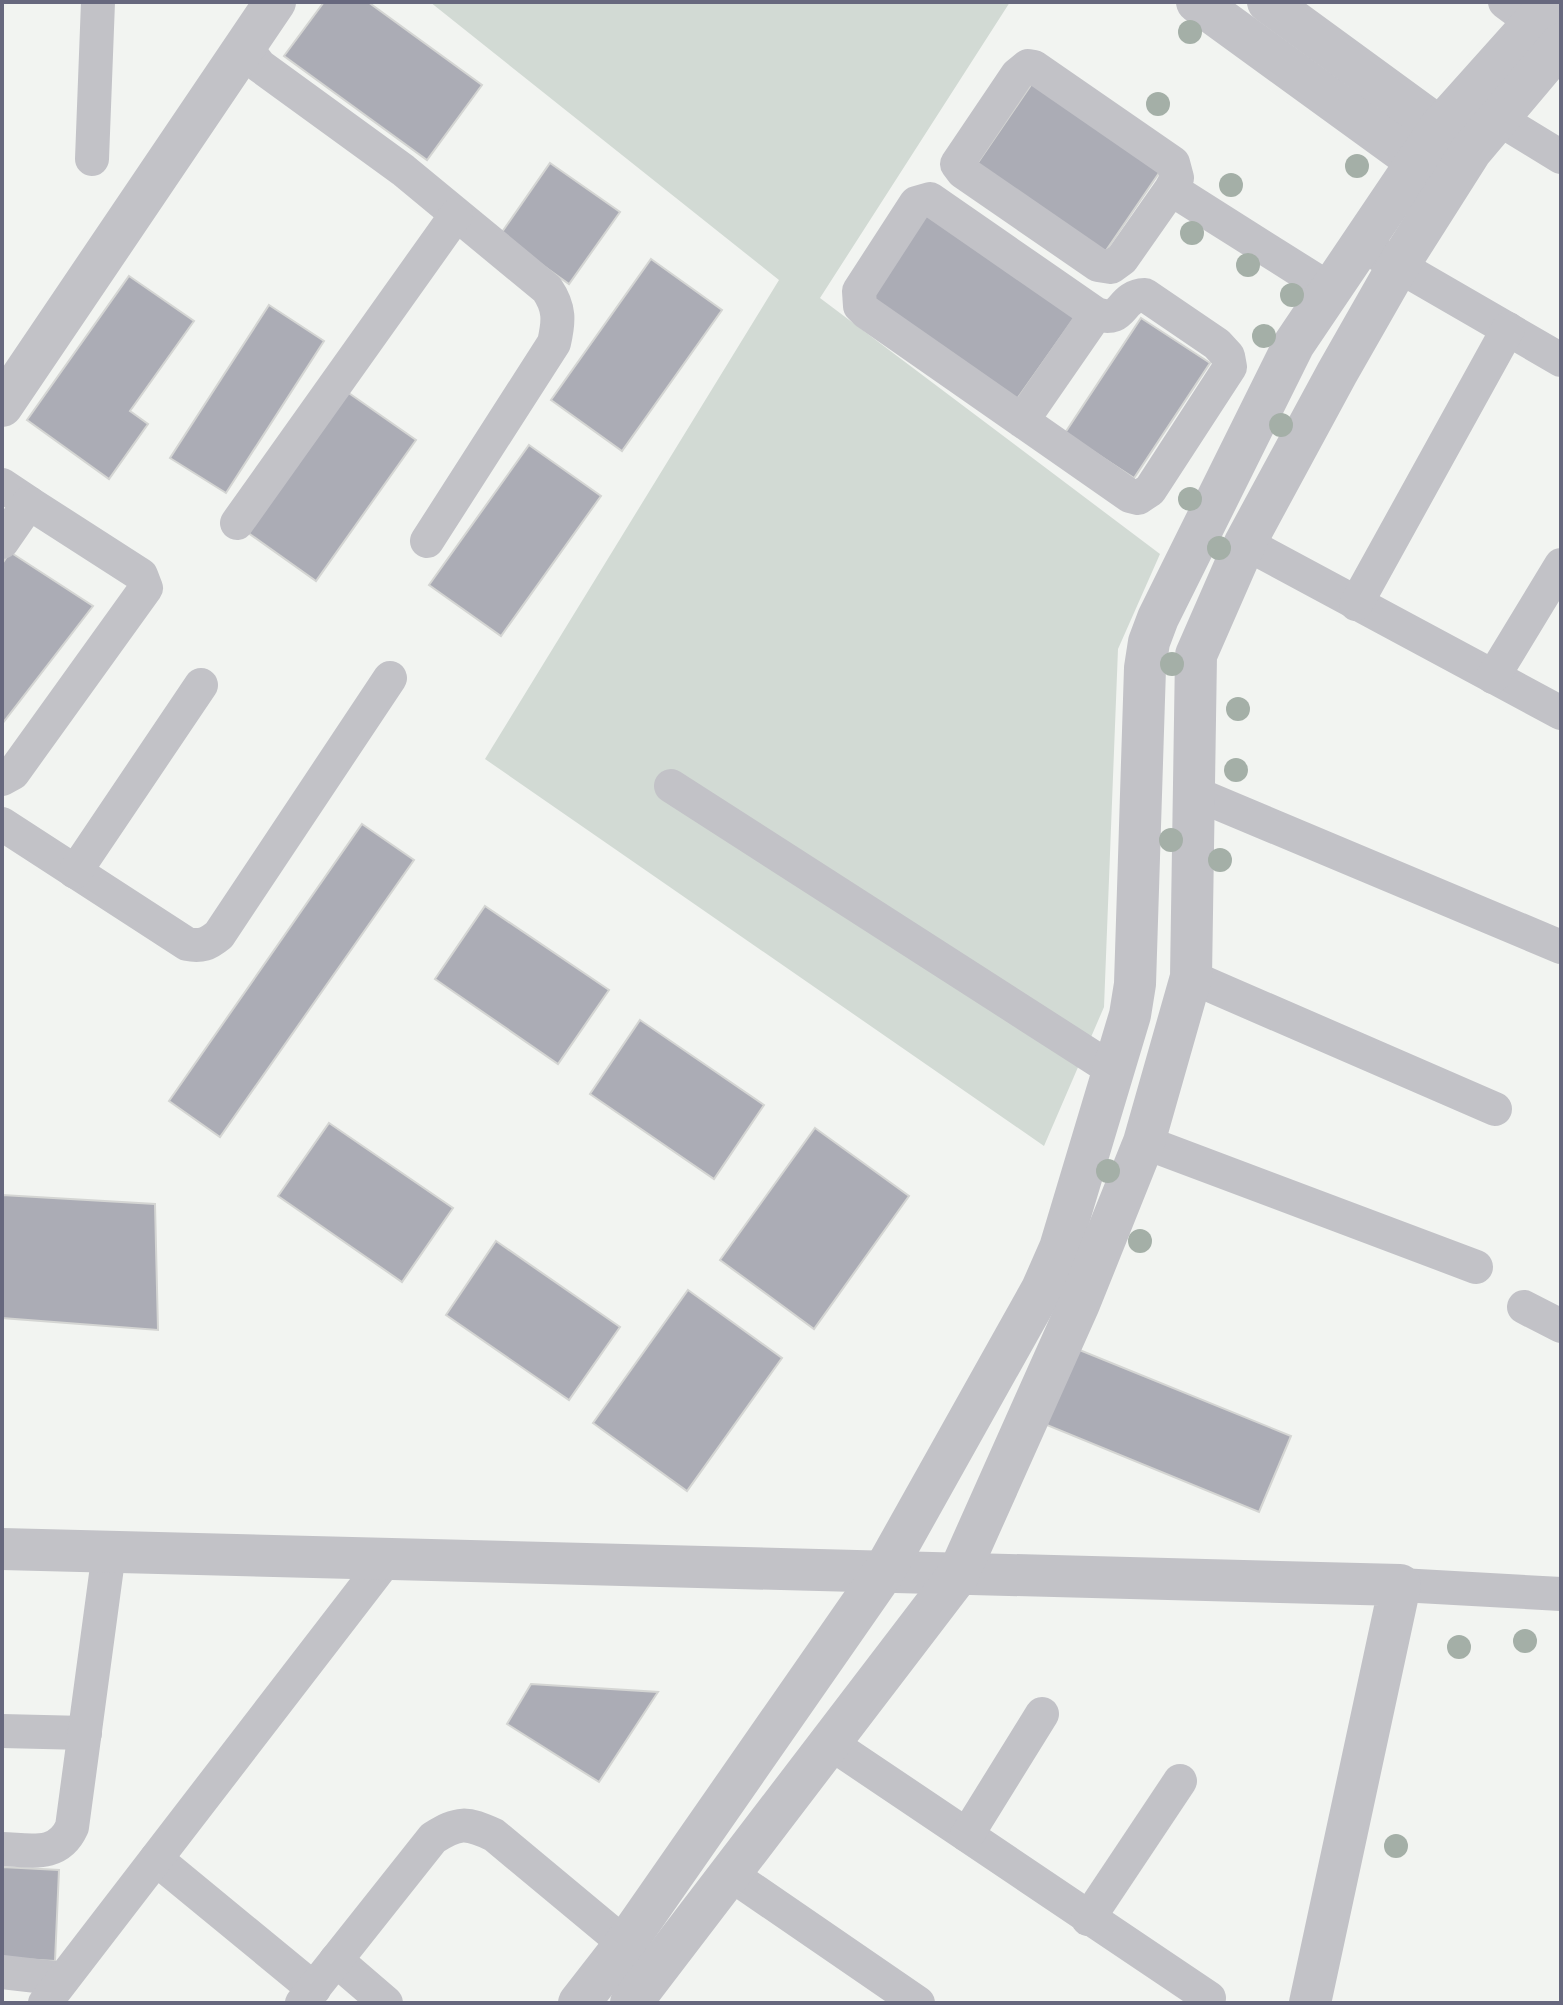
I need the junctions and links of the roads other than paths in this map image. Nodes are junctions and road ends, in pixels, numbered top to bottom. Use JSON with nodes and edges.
{"nodes":[{"id":1,"x":98,"y":2,"type":"edge"},
{"id":2,"x":275,"y":2,"type":"edge"},
{"id":3,"x":1197,"y":2,"type":"edge"},
{"id":4,"x":1268,"y":2,"type":"edge"},
{"id":5,"x":1538,"y":18,"type":"edge"},
{"id":6,"x":245,"y":47,"type":"junction"},
{"id":7,"x":1457,"y":140,"type":"junction"},
{"id":8,"x":1561,"y":157,"type":"edge"},
{"id":9,"x":92,"y":159,"type":"dead end"},
{"id":10,"x":1171,"y":189,"type":"junction"},
{"id":11,"x":456,"y":215,"type":"junction"},
{"id":12,"x":1361,"y":244,"type":"junction"},
{"id":13,"x":1398,"y":266,"type":"junction"},
{"id":14,"x":1331,"y":290,"type":"junction"},
{"id":15,"x":1096,"y":314,"type":"junction"},
{"id":16,"x":1508,"y":329,"type":"junction"},
{"id":17,"x":1561,"y":360,"type":"edge"},
{"id":18,"x":1230,"y":367,"type":"junction"},
{"id":19,"x":1270,"y":393,"type":"junction"},
{"id":20,"x":2,"y":406,"type":"edge"},
{"id":21,"x":1022,"y":421,"type":"junction"},
{"id":22,"x":16,"y":494,"type":"edge"},
{"id":23,"x":237,"y":523,"type":"dead end"},
{"id":24,"x":427,"y":541,"type":"dead end"},
{"id":25,"x":2,"y":542,"type":"edge"},
{"id":26,"x":1245,"y":543,"type":"junction"},
{"id":27,"x":1561,"y":565,"type":"edge"},
{"id":28,"x":1356,"y":604,"type":"junction"},
{"id":29,"x":1493,"y":677,"type":"junction"},
{"id":30,"x":390,"y":678,"type":"dead end"},
{"id":31,"x":201,"y":685,"type":"dead end"},
{"id":32,"x":1561,"y":713,"type":"edge"},
{"id":33,"x":2,"y":779,"type":"edge"},
{"id":34,"x":671,"y":786,"type":"dead end"},
{"id":35,"x":1194,"y":793,"type":"junction"},
{"id":36,"x":2,"y":824,"type":"edge"},
{"id":37,"x":75,"y":872,"type":"junction"},
{"id":38,"x":1561,"y":947,"type":"edge"},
{"id":39,"x":1191,"y":977,"type":"junction"},
{"id":40,"x":1113,"y":1070,"type":"junction"},
{"id":41,"x":1495,"y":1109,"type":"dead end"},
{"id":42,"x":1144,"y":1142,"type":"junction"},
{"id":43,"x":1476,"y":1267,"type":"dead end"},
{"id":44,"x":1524,"y":1307,"type":"dead end"},
{"id":45,"x":1561,"y":1326,"type":"edge"},
{"id":46,"x":2,"y":1549,"type":"edge"},
{"id":47,"x":109,"y":1552,"type":"junction"},
{"id":48,"x":386,"y":1560,"type":"junction"},
{"id":49,"x":883,"y":1573,"type":"junction"},
{"id":50,"x":958,"y":1575,"type":"junction"},
{"id":51,"x":1400,"y":1585,"type":"junction"},
{"id":52,"x":1561,"y":1594,"type":"edge"},
{"id":53,"x":1042,"y":1714,"type":"dead end"},
{"id":54,"x":2,"y":1731,"type":"edge"},
{"id":55,"x":85,"y":1733,"type":"junction"},
{"id":56,"x":830,"y":1743,"type":"junction"},
{"id":57,"x":1180,"y":1781,"type":"dead end"},
{"id":58,"x":967,"y":1835,"type":"junction"},
{"id":59,"x":2,"y":1849,"type":"edge"},
{"id":60,"x":156,"y":1859,"type":"junction"},
{"id":61,"x":730,"y":1874,"type":"junction"},
{"id":62,"x":1088,"y":1919,"type":"junction"},
{"id":63,"x":625,"y":1944,"type":"junction"},
{"id":64,"x":336,"y":1960,"type":"junction"},
{"id":65,"x":2,"y":1972,"type":"edge"},
{"id":66,"x":54,"y":1991,"type":"edge"},
{"id":67,"x":308,"y":1996,"type":"edge"},
{"id":68,"x":1209,"y":1998,"type":"dead end"},
{"id":69,"x":386,"y":2003,"type":"edge"},
{"id":70,"x":579,"y":2003,"type":"edge"},
{"id":71,"x":631,"y":2003,"type":"edge"},
{"id":72,"x":918,"y":2003,"type":"edge"},
{"id":73,"x":1310,"y":2003,"type":"edge"}],
"edges":[{"from":1,"to":9,"type":"street"},
{"from":2,"to":6,"type":"street"},
{"from":3,"to":7,"type":"street"},
{"from":4,"to":7,"type":"street"},
{"from":5,"to":7,"type":"street"},
{"from":6,"to":11,"type":"street"},
{"from":6,"to":20,"type":"street"},
{"from":7,"to":8,"type":"street"},
{"from":7,"to":12,"type":"street"},
{"from":7,"to":13,"type":"street"},
{"from":10,"to":10,"type":"street"},
{"from":10,"to":14,"type":"street"},
{"from":11,"to":23,"type":"street"},
{"from":11,"to":24,"type":"street"},
{"from":12,"to":13,"type":"street"},
{"from":12,"to":14,"type":"street"},
{"from":13,"to":16,"type":"street"},
{"from":13,"to":26,"type":"street"},
{"from":14,"to":19,"type":"street"},
{"from":15,"to":18,"type":"street"},
{"from":15,"to":21,"type":"street"},
{"from":15,"to":21,"type":"street"},
{"from":16,"to":17,"type":"street"},
{"from":16,"to":28,"type":"street"},
{"from":18,"to":19,"type":"street"},
{"from":18,"to":21,"type":"street"},
{"from":19,"to":40,"type":"street"},
{"from":22,"to":25,"type":"street"},
{"from":22,"to":33,"type":"street"},
{"from":26,"to":28,"type":"street"},
{"from":26,"to":35,"type":"street"},
{"from":27,"to":29,"type":"street"},
{"from":28,"to":29,"type":"street"},
{"from":29,"to":32,"type":"street"},
{"from":30,"to":37,"type":"street"},
{"from":31,"to":37,"type":"street"},
{"from":34,"to":40,"type":"street"},
{"from":35,"to":38,"type":"street"},
{"from":35,"to":39,"type":"street"},
{"from":36,"to":37,"type":"street"},
{"from":39,"to":41,"type":"street"},
{"from":39,"to":42,"type":"street"},
{"from":40,"to":49,"type":"street"},
{"from":42,"to":43,"type":"street"},
{"from":42,"to":50,"type":"street"},
{"from":44,"to":45,"type":"street"},
{"from":46,"to":47,"type":"street"},
{"from":47,"to":48,"type":"street"},
{"from":47,"to":55,"type":"street"},
{"from":48,"to":49,"type":"street"},
{"from":48,"to":60,"type":"street"},
{"from":49,"to":50,"type":"street"},
{"from":49,"to":63,"type":"street"},
{"from":50,"to":51,"type":"street"},
{"from":50,"to":56,"type":"street"},
{"from":51,"to":52,"type":"street"},
{"from":51,"to":73,"type":"street"},
{"from":53,"to":58,"type":"street"},
{"from":54,"to":55,"type":"street"},
{"from":55,"to":59,"type":"street"},
{"from":56,"to":58,"type":"street"},
{"from":56,"to":61,"type":"street"},
{"from":57,"to":62,"type":"street"},
{"from":58,"to":62,"type":"street"},
{"from":60,"to":66,"type":"street"},
{"from":60,"to":67,"type":"street"},
{"from":61,"to":71,"type":"street"},
{"from":61,"to":72,"type":"street"},
{"from":62,"to":68,"type":"street"},
{"from":63,"to":64,"type":"street"},
{"from":63,"to":70,"type":"street"},
{"from":64,"to":67,"type":"street"},
{"from":64,"to":69,"type":"street"},
{"from":65,"to":66,"type":"street"}]}
